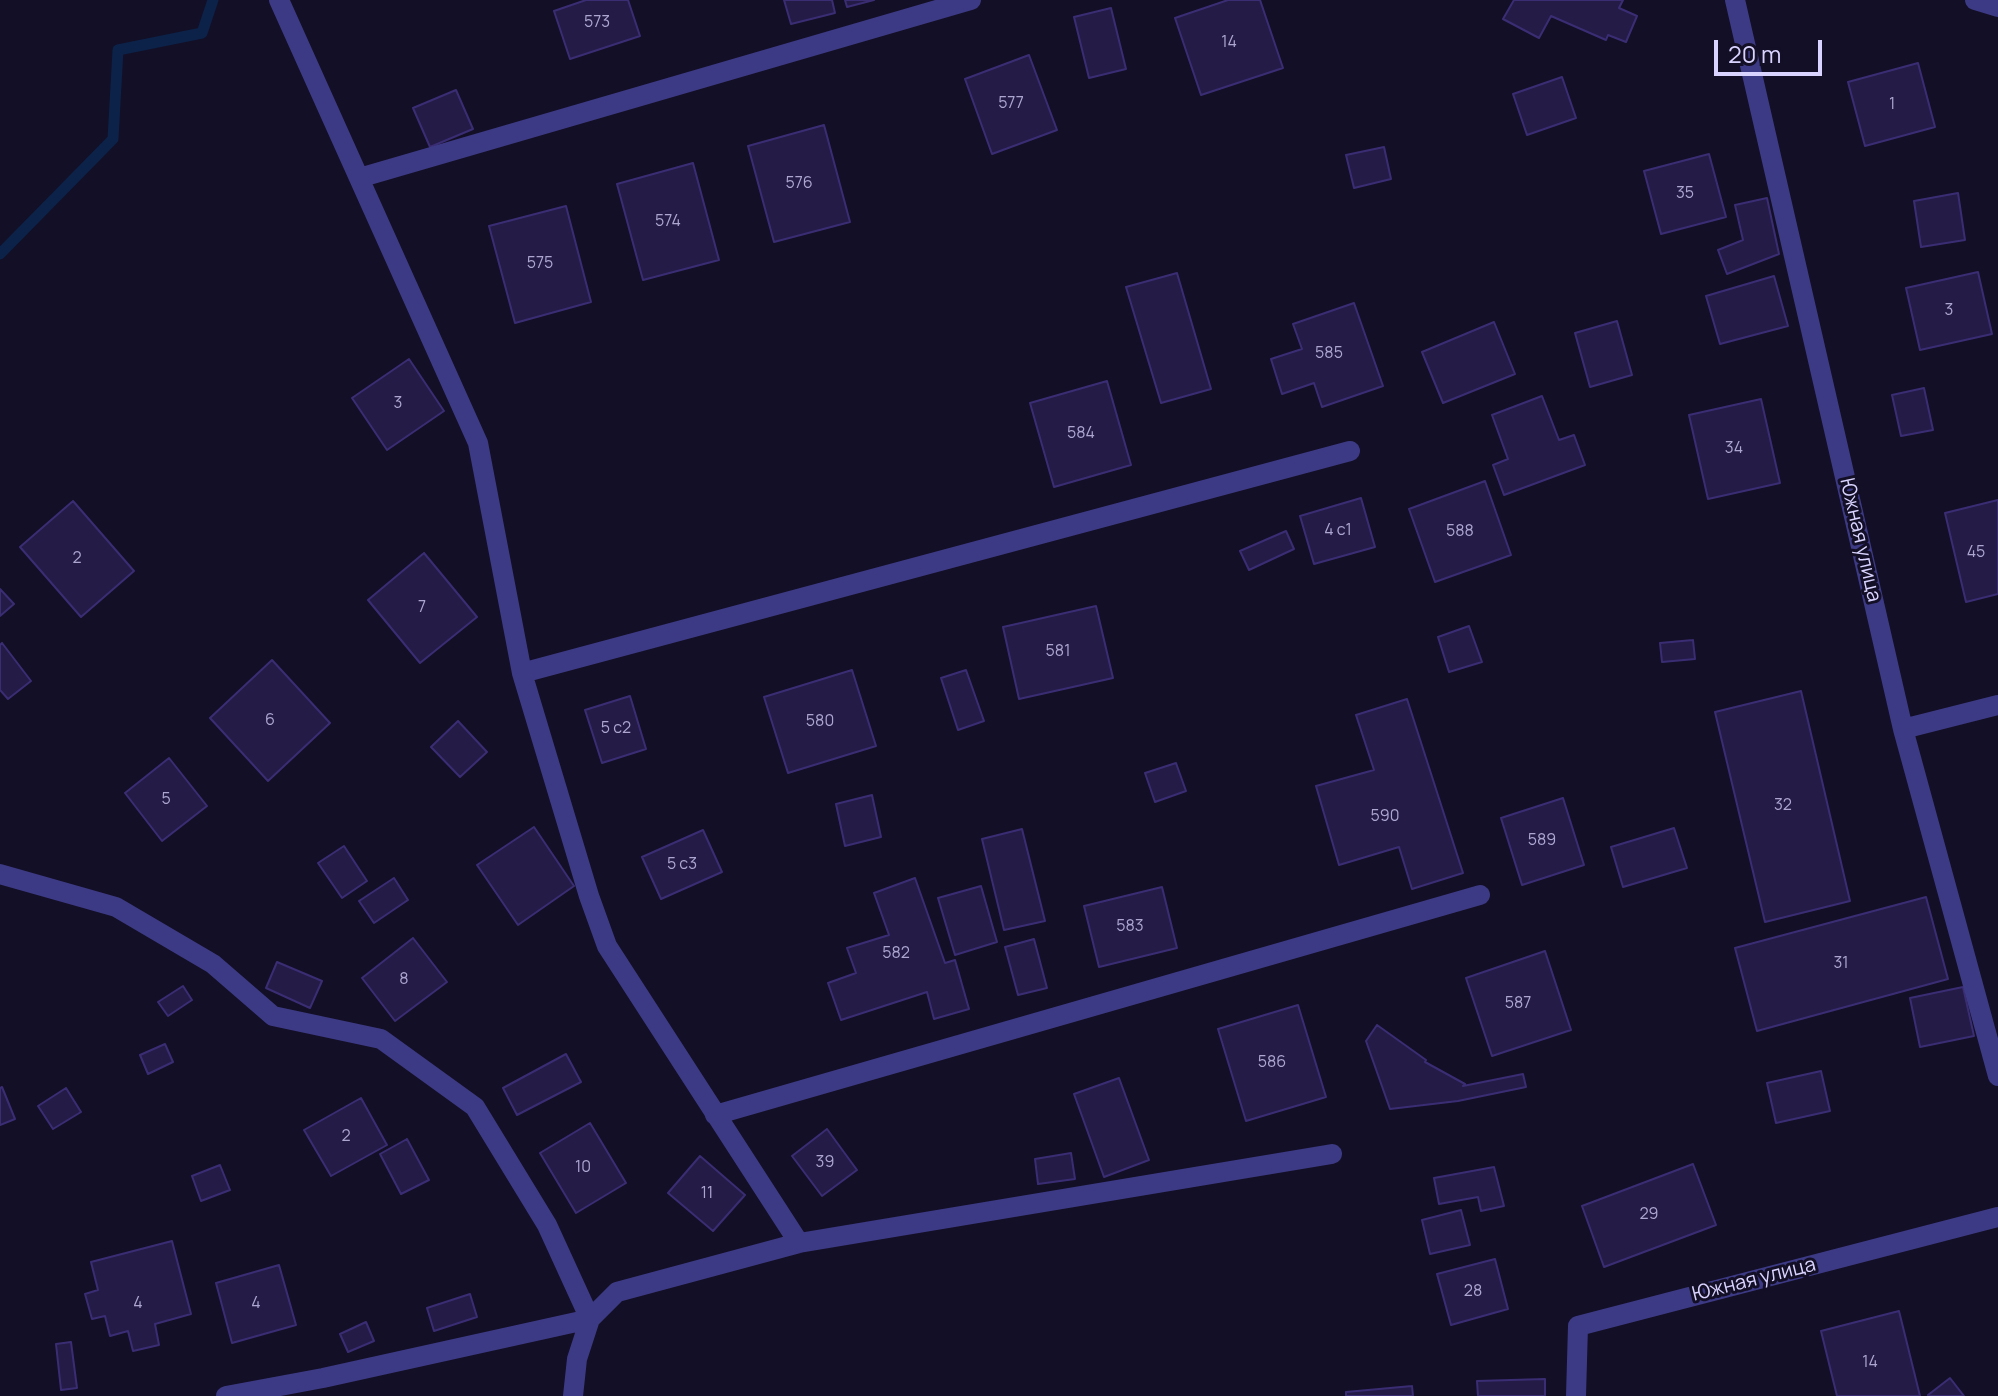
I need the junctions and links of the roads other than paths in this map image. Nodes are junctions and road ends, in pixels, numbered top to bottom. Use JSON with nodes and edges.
{"nodes":[{"id":1,"x":279,"y":0,"type":"edge"},
{"id":2,"x":971,"y":0,"type":"edge"},
{"id":3,"x":1735,"y":0,"type":"edge"},
{"id":4,"x":1975,"y":0,"type":"edge"},
{"id":5,"x":1998,"y":7,"type":"edge"},
{"id":6,"x":359,"y":178,"type":"junction"},
{"id":7,"x":1350,"y":451,"type":"dead end"},
{"id":8,"x":522,"y":673,"type":"junction"},
{"id":9,"x":1998,"y":705,"type":"edge"},
{"id":10,"x":1903,"y":729,"type":"junction"},
{"id":11,"x":0,"y":874,"type":"edge"},
{"id":12,"x":1480,"y":895,"type":"dead end"},
{"id":13,"x":1998,"y":1076,"type":"edge"},
{"id":14,"x":715,"y":1115,"type":"junction"},
{"id":15,"x":1332,"y":1154,"type":"dead end"},
{"id":16,"x":1998,"y":1217,"type":"edge"},
{"id":17,"x":799,"y":1243,"type":"junction"},
{"id":18,"x":590,"y":1319,"type":"junction"},
{"id":19,"x":226,"y":1396,"type":"edge"},
{"id":20,"x":573,"y":1396,"type":"edge"},
{"id":21,"x":1576,"y":1396,"type":"edge"}],
"edges":[{"from":1,"to":6,"type":"street"},
{"from":2,"to":6,"type":"street"},
{"from":3,"to":10,"type":"street","name":"Южная улица"},
{"from":4,"to":5,"type":"street"},
{"from":6,"to":8,"type":"street"},
{"from":7,"to":8,"type":"street"},
{"from":8,"to":14,"type":"street"},
{"from":9,"to":10,"type":"street"},
{"from":10,"to":13,"type":"street","name":"Южная улица"},
{"from":11,"to":18,"type":"street"},
{"from":12,"to":14,"type":"street"},
{"from":14,"to":17,"type":"street"},
{"from":15,"to":17,"type":"street"},
{"from":16,"to":21,"type":"street","name":"Южная улица"},
{"from":17,"to":18,"type":"street"},
{"from":18,"to":19,"type":"street"},
{"from":18,"to":20,"type":"street"}]}
